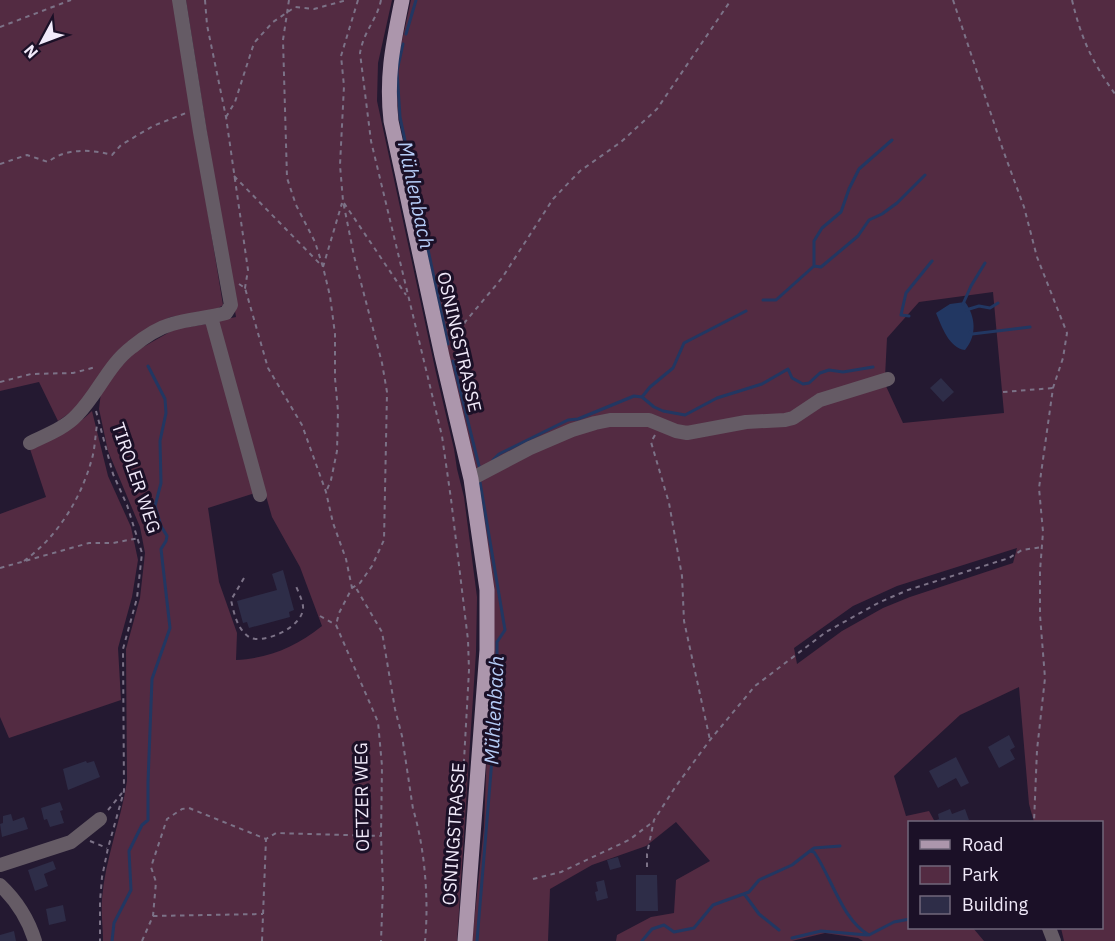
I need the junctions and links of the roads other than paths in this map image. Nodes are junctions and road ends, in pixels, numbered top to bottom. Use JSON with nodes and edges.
{"nodes":[{"id":1,"x":179,"y":0,"type":"edge"},
{"id":2,"x":402,"y":0,"type":"edge"},
{"id":3,"x":211,"y":317,"type":"junction"},
{"id":4,"x":888,"y":379,"type":"dead end"},
{"id":5,"x":30,"y":443,"type":"dead end"},
{"id":6,"x":471,"y":479,"type":"junction"},
{"id":7,"x":260,"y":495,"type":"dead end"},
{"id":8,"x":100,"y":819,"type":"road end"},
{"id":9,"x":0,"y":865,"type":"edge"},
{"id":10,"x":0,"y":885,"type":"edge"},
{"id":11,"x":35,"y":941,"type":"edge"},
{"id":12,"x":465,"y":941,"type":"edge"}],
"edges":[{"from":1,"to":3,"type":"street"},
{"from":2,"to":6,"type":"main road","name":"OSNINGSTRASSE"},
{"from":3,"to":5,"type":"street"},
{"from":3,"to":7,"type":"street"},
{"from":4,"to":6,"type":"street"},
{"from":6,"to":12,"type":"main road","name":"OSNINGSTRASSE"},
{"from":8,"to":9,"type":"street"},
{"from":10,"to":11,"type":"street"}]}
